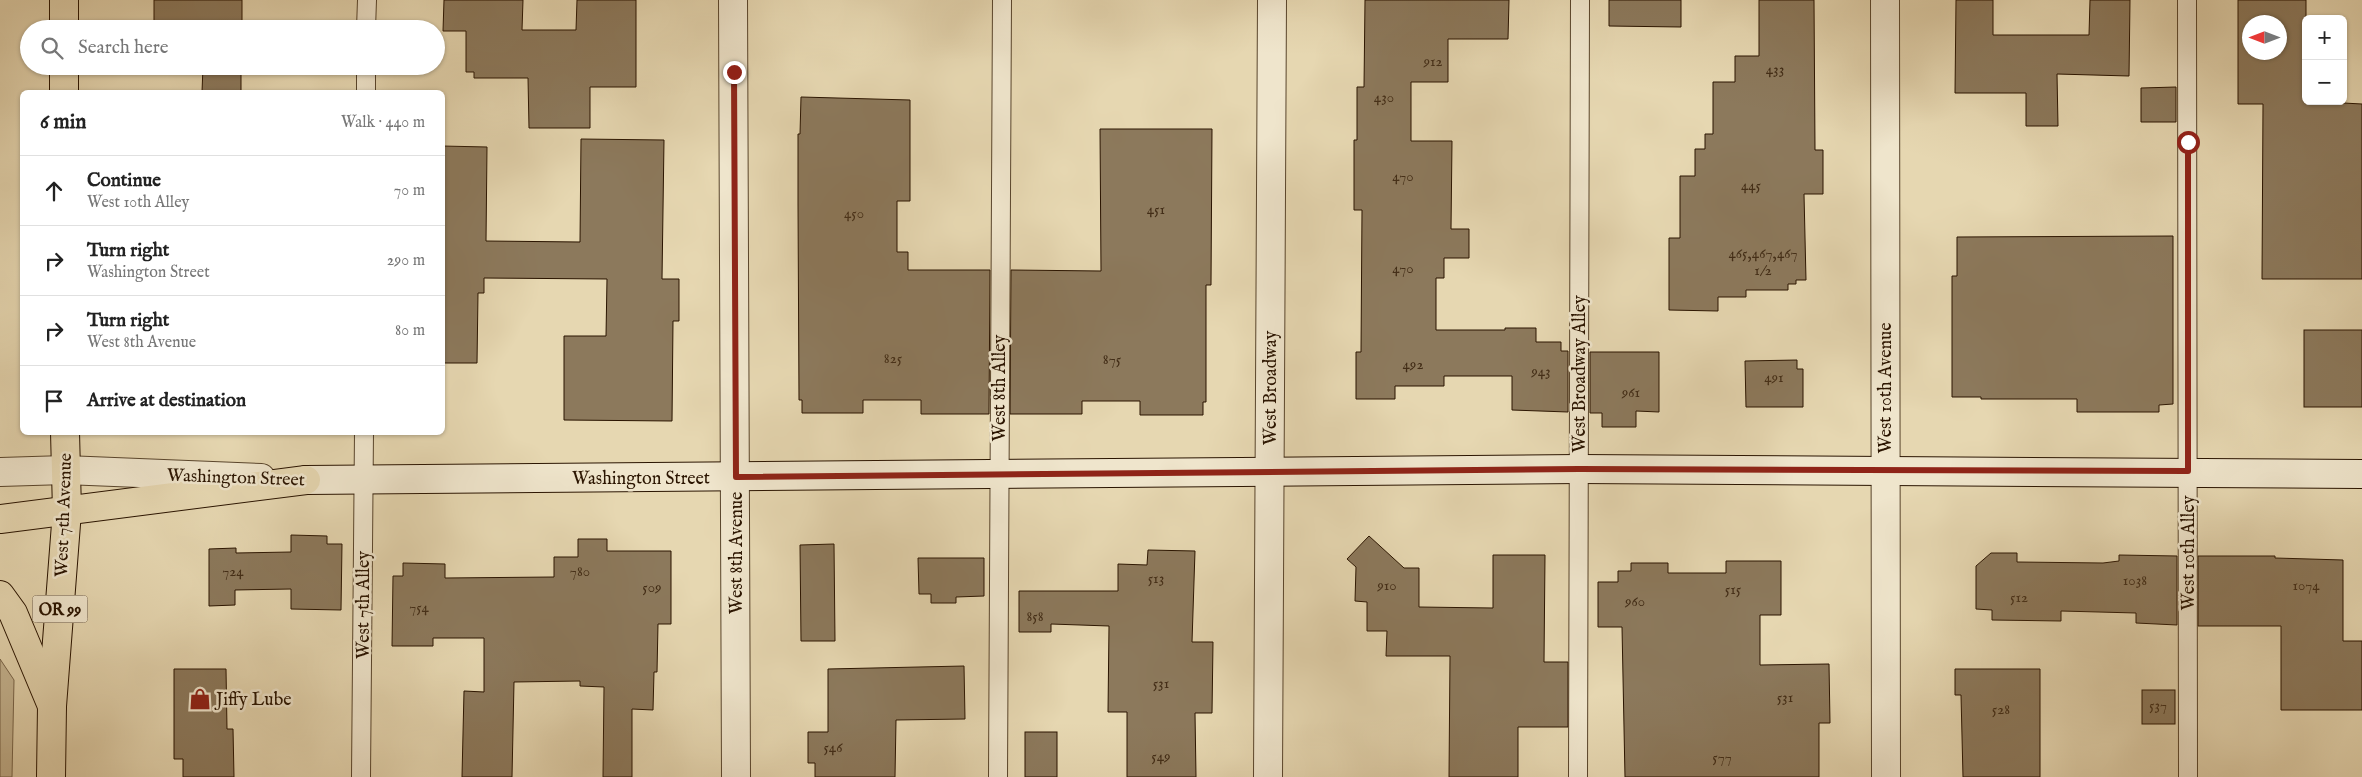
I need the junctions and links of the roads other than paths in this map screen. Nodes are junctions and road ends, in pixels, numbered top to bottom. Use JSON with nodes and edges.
{"nodes":[{"id":1,"x":64,"y":0,"type":"edge"},
{"id":2,"x":367,"y":0,"type":"edge"},
{"id":3,"x":733,"y":0,"type":"edge"},
{"id":4,"x":1002,"y":0,"type":"edge"},
{"id":5,"x":1272,"y":0,"type":"edge"},
{"id":6,"x":1580,"y":0,"type":"edge"},
{"id":7,"x":1884,"y":0,"type":"edge"},
{"id":8,"x":2187,"y":0,"type":"edge"},
{"id":9,"x":64,"y":20,"type":"edge"},
{"id":10,"x":366,"y":20,"type":"edge"},
{"id":11,"x":64,"y":75,"type":"edge"},
{"id":12,"x":366,"y":75,"type":"edge"},
{"id":13,"x":64,"y":90,"type":"edge"},
{"id":14,"x":366,"y":90,"type":"edge"},
{"id":15,"x":65,"y":435,"type":"edge"},
{"id":16,"x":364,"y":435,"type":"edge"},
{"id":17,"x":1579,"y":469,"type":"junction"},
{"id":18,"x":65,"y":470,"type":"junction"},
{"id":19,"x":1885,"y":470,"type":"junction"},
{"id":20,"x":2188,"y":471,"type":"junction"},
{"id":21,"x":0,"y":472,"type":"edge"},
{"id":22,"x":1270,"y":473,"type":"junction"},
{"id":23,"x":2362,"y":474,"type":"edge"},
{"id":24,"x":998,"y":475,"type":"junction"},
{"id":25,"x":736,"y":477,"type":"junction"},
{"id":26,"x":364,"y":479,"type":"junction"},
{"id":27,"x":306,"y":480,"type":"junction"},
{"id":28,"x":67,"y":511,"type":"junction"},
{"id":29,"x":0,"y":519,"type":"edge"},
{"id":30,"x":0,"y":594,"type":"edge"},
{"id":31,"x":52,"y":706,"type":"junction"},
{"id":32,"x":51,"y":777,"type":"edge"},
{"id":33,"x":361,"y":777,"type":"edge"},
{"id":34,"x":736,"y":777,"type":"edge"},
{"id":35,"x":998,"y":777,"type":"edge"},
{"id":36,"x":1268,"y":777,"type":"edge"},
{"id":37,"x":1578,"y":777,"type":"edge"},
{"id":38,"x":1886,"y":777,"type":"edge"},
{"id":39,"x":2188,"y":777,"type":"edge"}],
"edges":[{"from":1,"to":9,"type":"main road"},
{"from":2,"to":10,"type":"lane"},
{"from":3,"to":25,"type":"street","name":"West 8th Avenue"},
{"from":4,"to":24,"type":"lane","name":"West 8th Alley"},
{"from":5,"to":22,"type":"street","name":"West Broadway"},
{"from":6,"to":17,"type":"lane","name":"West Broadway Alley"},
{"from":7,"to":19,"type":"street","name":"West 10th Avenue"},
{"from":8,"to":20,"type":"lane","name":"West 10th Alley"},
{"from":11,"to":13,"type":"main road"},
{"from":12,"to":14,"type":"lane"},
{"from":15,"to":18,"type":"main road","name":"West 7th Avenue","number":"OR 99"},
{"from":16,"to":26,"type":"lane","name":"West 7th Alley"},
{"from":17,"to":19,"type":"street","name":"Washington Street"},
{"from":17,"to":22,"type":"street","name":"Washington Street"},
{"from":17,"to":37,"type":"lane","name":"West Broadway Alley"},
{"from":18,"to":21,"type":"street","name":"Washington Street"},
{"from":18,"to":27,"type":"street","name":"Washington Street"},
{"from":18,"to":28,"type":"main road","name":"West 7th Avenue","number":"OR 99"},
{"from":19,"to":20,"type":"street","name":"Washington Street"},
{"from":19,"to":38,"type":"street","name":"West 10th Avenue"},
{"from":20,"to":23,"type":"street","name":"Washington Street"},
{"from":20,"to":39,"type":"lane","name":"West 10th Alley"},
{"from":22,"to":24,"type":"street","name":"Washington Street"},
{"from":22,"to":36,"type":"street","name":"West Broadway"},
{"from":24,"to":25,"type":"street","name":"Washington Street"},
{"from":24,"to":35,"type":"lane","name":"West 8th Alley"},
{"from":25,"to":26,"type":"street","name":"Washington Street"},
{"from":25,"to":34,"type":"street","name":"West 8th Avenue"},
{"from":26,"to":27,"type":"street","name":"Washington Street"},
{"from":26,"to":33,"type":"lane","name":"West 7th Alley"},
{"from":27,"to":28,"type":"main road"},
{"from":28,"to":29,"type":"main road"},
{"from":28,"to":31,"type":"main road","name":"West 7th Avenue","number":"OR 99"},
{"from":30,"to":31,"type":"main road"},
{"from":31,"to":32,"type":"main road","name":"West 7th Avenue","number":"OR 99"}]}
